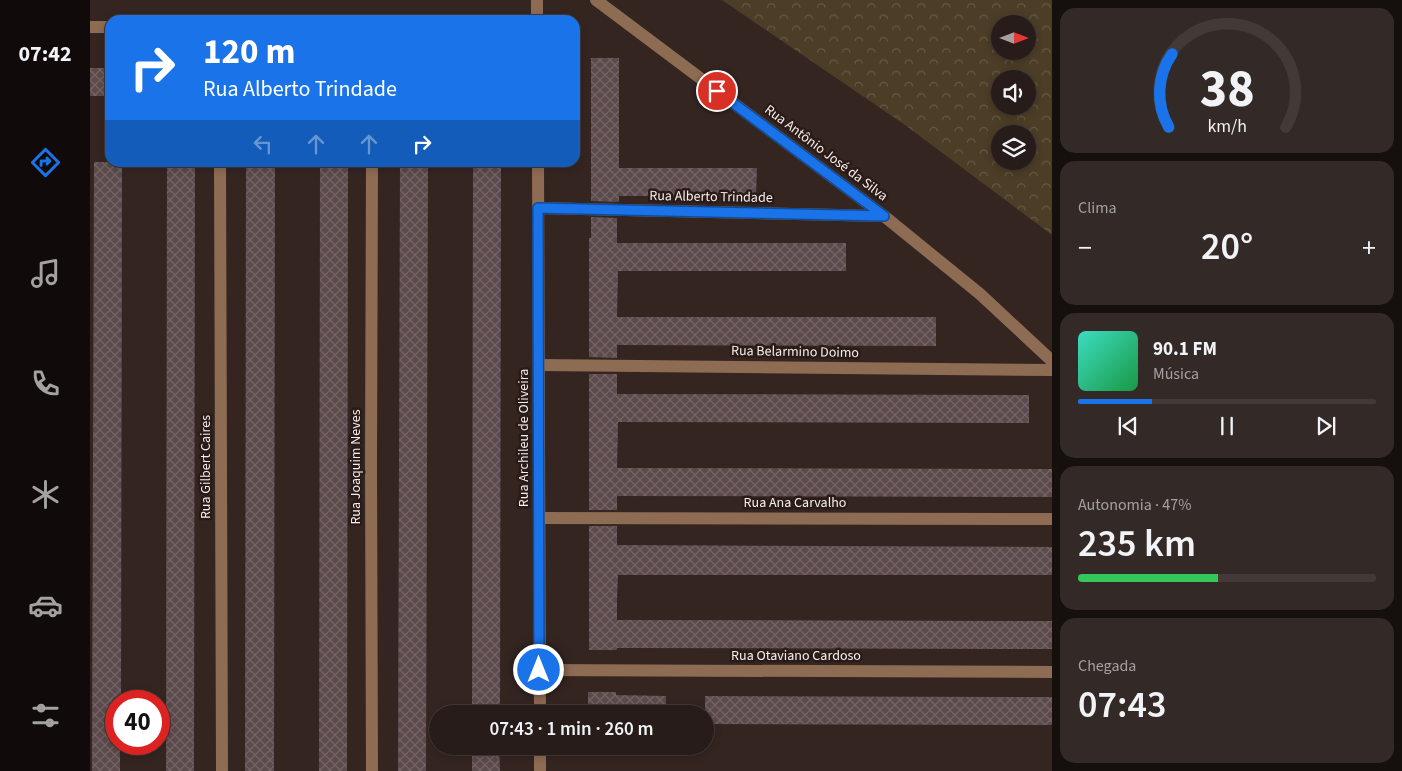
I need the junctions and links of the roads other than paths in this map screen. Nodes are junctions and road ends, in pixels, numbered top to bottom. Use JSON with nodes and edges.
{"nodes":[{"id":1,"x":537,"y":0,"type":"edge"},
{"id":2,"x":596,"y":0,"type":"edge"},
{"id":3,"x":537,"y":15,"type":"edge"},
{"id":4,"x":90,"y":27,"type":"edge"},
{"id":5,"x":105,"y":27,"type":"edge"},
{"id":6,"x":220,"y":167,"type":"edge"},
{"id":7,"x":372,"y":167,"type":"edge"},
{"id":8,"x":538,"y":167,"type":"edge"},
{"id":9,"x":538,"y":208,"type":"junction"},
{"id":10,"x":884,"y":216,"type":"junction"},
{"id":11,"x":1052,"y":361,"type":"edge"},
{"id":12,"x":538,"y":365,"type":"junction"},
{"id":13,"x":1052,"y":370,"type":"edge"},
{"id":14,"x":539,"y":518,"type":"junction"},
{"id":15,"x":1052,"y":519,"type":"edge"},
{"id":16,"x":539,"y":670,"type":"junction"},
{"id":17,"x":1052,"y":672,"type":"edge"},
{"id":18,"x":540,"y":705,"type":"edge"},
{"id":19,"x":540,"y":755,"type":"edge"},
{"id":20,"x":222,"y":771,"type":"edge"},
{"id":21,"x":372,"y":771,"type":"edge"},
{"id":22,"x":540,"y":771,"type":"edge"}],
"edges":[{"from":1,"to":3,"type":"street"},
{"from":2,"to":10,"type":"street","name":"Rua Antônio José da Silva"},
{"from":4,"to":5,"type":"street"},
{"from":6,"to":20,"type":"street","name":"Rua Gilbert Caires"},
{"from":7,"to":21,"type":"street","name":"Rua Joaquim Neves"},
{"from":8,"to":9,"type":"street","name":"Rua Archileu de Oliveira"},
{"from":9,"to":10,"type":"street","name":"Rua Alberto Trindade"},
{"from":9,"to":12,"type":"street","name":"Rua Archileu de Oliveira"},
{"from":10,"to":11,"type":"street","name":"Rua Antônio José da Silva"},
{"from":12,"to":13,"type":"street","name":"Rua Belarmino Doimo"},
{"from":12,"to":14,"type":"street","name":"Rua Archileu de Oliveira"},
{"from":14,"to":15,"type":"street","name":"Rua Ana Carvalho"},
{"from":14,"to":16,"type":"street","name":"Rua Archileu de Oliveira"},
{"from":16,"to":17,"type":"street","name":"Rua Otaviano Cardoso"},
{"from":16,"to":18,"type":"street","name":"Rua Archileu de Oliveira"},
{"from":19,"to":22,"type":"street"}]}
